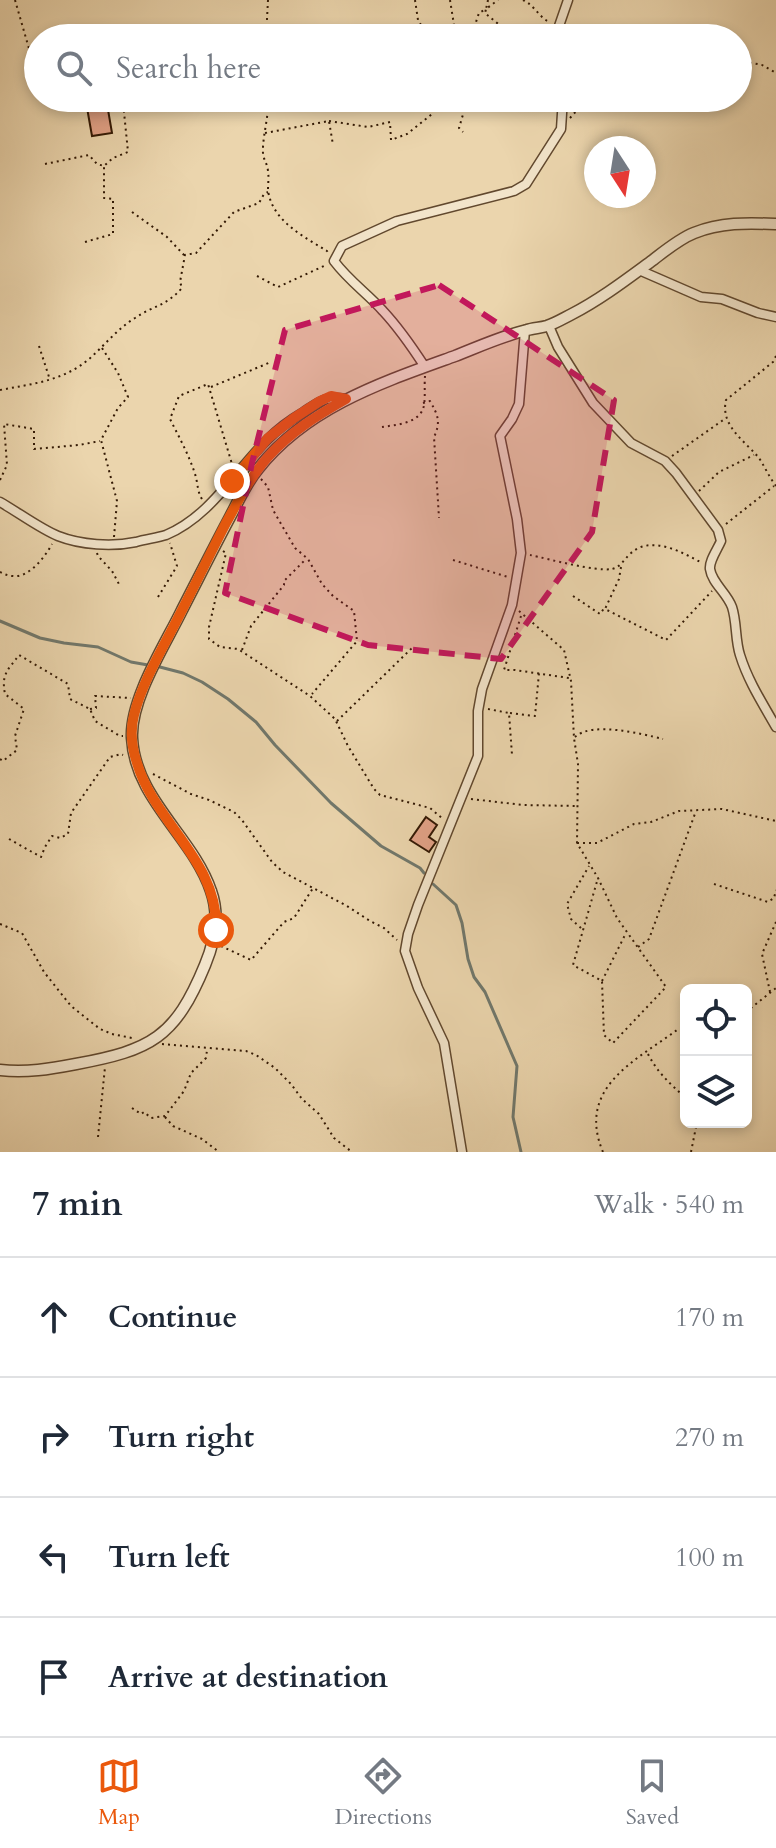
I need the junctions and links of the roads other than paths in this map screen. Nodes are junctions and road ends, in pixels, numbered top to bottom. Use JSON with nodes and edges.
{"nodes":[{"id":1,"x":568,"y":0,"type":"edge"},
{"id":2,"x":560,"y":24,"type":"edge"},
{"id":3,"x":562,"y":112,"type":"edge"},
{"id":4,"x":776,"y":224,"type":"edge"},
{"id":5,"x":639,"y":270,"type":"junction"},
{"id":6,"x":776,"y":317,"type":"edge"},
{"id":7,"x":549,"y":326,"type":"junction"},
{"id":8,"x":525,"y":330,"type":"junction"},
{"id":9,"x":425,"y":367,"type":"junction"},
{"id":10,"x":346,"y":399,"type":"junction"},
{"id":11,"x":0,"y":502,"type":"edge"},
{"id":12,"x":776,"y":727,"type":"edge"},
{"id":13,"x":0,"y":1070,"type":"edge"},
{"id":14,"x":462,"y":1152,"type":"edge"}],
"edges":[{"from":1,"to":2,"type":"street"},
{"from":3,"to":9,"type":"street"},
{"from":4,"to":5,"type":"street"},
{"from":5,"to":6,"type":"street"},
{"from":5,"to":7,"type":"street"},
{"from":7,"to":8,"type":"street"},
{"from":7,"to":12,"type":"street"},
{"from":8,"to":9,"type":"street"},
{"from":8,"to":14,"type":"street"},
{"from":9,"to":10,"type":"street"},
{"from":10,"to":11,"type":"street"},
{"from":10,"to":13,"type":"street"}]}
